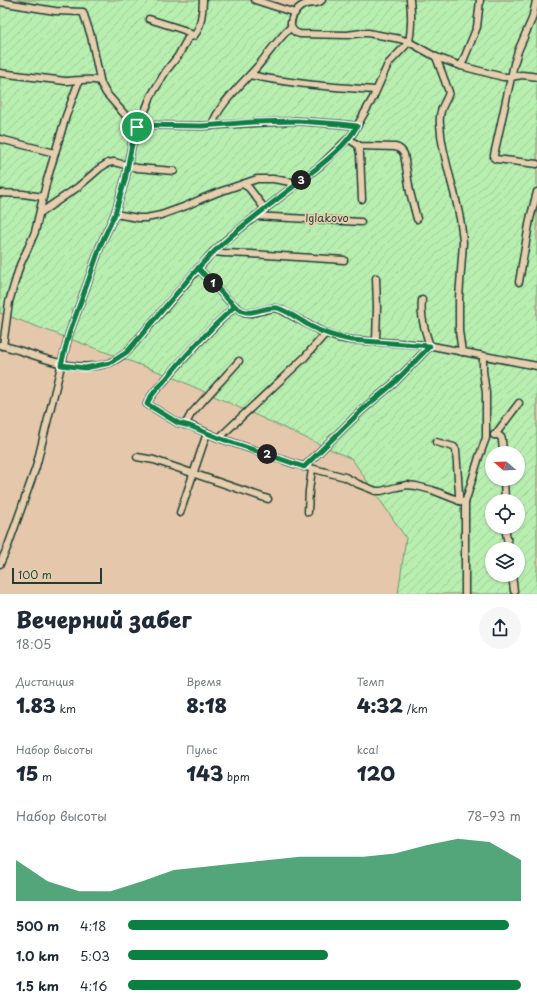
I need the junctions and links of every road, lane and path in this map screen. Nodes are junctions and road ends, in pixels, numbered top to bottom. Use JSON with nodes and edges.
{"nodes":[{"id":1,"x":203,"y":0,"type":"edge"},
{"id":2,"x":255,"y":0,"type":"edge"},
{"id":3,"x":322,"y":0,"type":"edge"},
{"id":4,"x":410,"y":0,"type":"edge"},
{"id":5,"x":480,"y":0,"type":"edge"},
{"id":6,"x":536,"y":1,"type":"edge"},
{"id":7,"x":0,"y":2,"type":"edge"},
{"id":8,"x":295,"y":13,"type":"junction"},
{"id":9,"x":149,"y":19,"type":"dead end"},
{"id":10,"x":291,"y":27,"type":"junction"},
{"id":11,"x":194,"y":36,"type":"junction"},
{"id":12,"x":409,"y":42,"type":"junction"},
{"id":13,"x":436,"y":57,"type":"junction"},
{"id":14,"x":460,"y":66,"type":"junction"},
{"id":15,"x":0,"y":73,"type":"edge"},
{"id":16,"x":250,"y":75,"type":"junction"},
{"id":17,"x":511,"y":77,"type":"junction"},
{"id":18,"x":537,"y":77,"type":"edge"},
{"id":19,"x":79,"y":80,"type":"junction"},
{"id":20,"x":100,"y":81,"type":"junction"},
{"id":21,"x":376,"y":90,"type":"junction"},
{"id":22,"x":212,"y":126,"type":"junction"},
{"id":23,"x":357,"y":126,"type":"junction"},
{"id":24,"x":137,"y":127,"type":"junction"},
{"id":25,"x":349,"y":138,"type":"junction"},
{"id":26,"x":0,"y":139,"type":"edge"},
{"id":27,"x":358,"y":145,"type":"junction"},
{"id":28,"x":56,"y":152,"type":"junction"},
{"id":29,"x":537,"y":164,"type":"edge"},
{"id":30,"x":128,"y":166,"type":"junction"},
{"id":31,"x":174,"y":171,"type":"dead end"},
{"id":32,"x":297,"y":183,"type":"junction"},
{"id":33,"x":244,"y":184,"type":"junction"},
{"id":34,"x":537,"y":192,"type":"edge"},
{"id":35,"x":0,"y":193,"type":"edge"},
{"id":36,"x":43,"y":197,"type":"junction"},
{"id":37,"x":362,"y":199,"type":"dead end"},
{"id":38,"x":265,"y":209,"type":"junction"},
{"id":39,"x":40,"y":213,"type":"junction"},
{"id":40,"x":115,"y":214,"type":"junction"},
{"id":41,"x":255,"y":216,"type":"junction"},
{"id":42,"x":416,"y":219,"type":"dead end"},
{"id":43,"x":361,"y":222,"type":"dead end"},
{"id":44,"x":213,"y":252,"type":"junction"},
{"id":45,"x":344,"y":260,"type":"dead end"},
{"id":46,"x":198,"y":268,"type":"junction"},
{"id":47,"x":376,"y":278,"type":"dead end"},
{"id":48,"x":519,"y":282,"type":"dead end"},
{"id":49,"x":422,"y":300,"type":"dead end"},
{"id":50,"x":235,"y":306,"type":"junction"},
{"id":51,"x":326,"y":334,"type":"junction"},
{"id":52,"x":376,"y":342,"type":"junction"},
{"id":53,"x":1,"y":346,"type":"edge"},
{"id":54,"x":430,"y":346,"type":"junction"},
{"id":55,"x":462,"y":352,"type":"junction"},
{"id":56,"x":483,"y":356,"type":"junction"},
{"id":57,"x":239,"y":361,"type":"dead end"},
{"id":58,"x":61,"y":365,"type":"junction"},
{"id":59,"x":537,"y":366,"type":"edge"},
{"id":60,"x":519,"y":403,"type":"dead end"},
{"id":61,"x":185,"y":425,"type":"junction"},
{"id":62,"x":206,"y":433,"type":"junction"},
{"id":63,"x":495,"y":435,"type":"junction"},
{"id":64,"x":486,"y":436,"type":"junction"},
{"id":65,"x":219,"y":438,"type":"junction"},
{"id":66,"x":436,"y":442,"type":"dead end"},
{"id":67,"x":502,"y":446,"type":"edge"},
{"id":68,"x":137,"y":457,"type":"dead end"},
{"id":69,"x":304,"y":467,"type":"junction"},
{"id":70,"x":312,"y":469,"type":"junction"},
{"id":71,"x":193,"y":474,"type":"junction"},
{"id":72,"x":268,"y":499,"type":"dead end"},
{"id":73,"x":459,"y":500,"type":"junction"},
{"id":74,"x":465,"y":503,"type":"junction"},
{"id":75,"x":308,"y":512,"type":"dead end"},
{"id":76,"x":180,"y":513,"type":"dead end"},
{"id":77,"x":0,"y":564,"type":"edge"},
{"id":78,"x":513,"y":582,"type":"edge"},
{"id":79,"x":514,"y":591,"type":"dead end"},
{"id":80,"x":465,"y":594,"type":"edge"}],
"edges":[{"from":1,"to":11,"type":"street"},
{"from":2,"to":8,"type":"street"},
{"from":3,"to":8,"type":"street"},
{"from":4,"to":12,"type":"street"},
{"from":5,"to":14,"type":"street"},
{"from":6,"to":17,"type":"street"},
{"from":7,"to":20,"type":"street"},
{"from":8,"to":10,"type":"street"},
{"from":9,"to":11,"type":"street"},
{"from":10,"to":12,"type":"street"},
{"from":10,"to":16,"type":"street"},
{"from":11,"to":24,"type":"street"},
{"from":12,"to":13,"type":"street"},
{"from":12,"to":21,"type":"street"},
{"from":13,"to":14,"type":"street"},
{"from":13,"to":55,"type":"street"},
{"from":14,"to":17,"type":"street"},
{"from":15,"to":19,"type":"street"},
{"from":16,"to":21,"type":"street"},
{"from":16,"to":22,"type":"street"},
{"from":17,"to":18,"type":"street"},
{"from":17,"to":29,"type":"street"},
{"from":19,"to":20,"type":"street"},
{"from":19,"to":28,"type":"street"},
{"from":20,"to":24,"type":"street"},
{"from":21,"to":23,"type":"street"},
{"from":22,"to":23,"type":"street"},
{"from":22,"to":24,"type":"street"},
{"from":23,"to":25,"type":"street"},
{"from":24,"to":30,"type":"street"},
{"from":25,"to":27,"type":"street"},
{"from":25,"to":32,"type":"street"},
{"from":26,"to":28,"type":"street"},
{"from":27,"to":37,"type":"street"},
{"from":27,"to":42,"type":"street"},
{"from":28,"to":36,"type":"street"},
{"from":30,"to":31,"type":"street"},
{"from":30,"to":39,"type":"street"},
{"from":30,"to":40,"type":"street"},
{"from":32,"to":33,"type":"street"},
{"from":32,"to":38,"type":"street"},
{"from":33,"to":38,"type":"street"},
{"from":33,"to":40,"type":"street"},
{"from":34,"to":48,"type":"street"},
{"from":35,"to":36,"type":"street"},
{"from":36,"to":39,"type":"street"},
{"from":38,"to":41,"type":"street"},
{"from":39,"to":53,"type":"street"},
{"from":40,"to":58,"type":"street"},
{"from":41,"to":43,"type":"street"},
{"from":41,"to":44,"type":"street"},
{"from":44,"to":45,"type":"street"},
{"from":44,"to":46,"type":"street"},
{"from":46,"to":50,"type":"street"},
{"from":46,"to":58,"type":"street"},
{"from":47,"to":52,"type":"street"},
{"from":49,"to":54,"type":"street"},
{"from":50,"to":51,"type":"street"},
{"from":50,"to":61,"type":"street"},
{"from":51,"to":52,"type":"street"},
{"from":51,"to":65,"type":"street"},
{"from":52,"to":54,"type":"street"},
{"from":53,"to":58,"type":"street"},
{"from":54,"to":55,"type":"street"},
{"from":54,"to":69,"type":"street"},
{"from":55,"to":56,"type":"street"},
{"from":56,"to":59,"type":"street"},
{"from":56,"to":64,"type":"street"},
{"from":57,"to":61,"type":"street"},
{"from":58,"to":77,"type":"street"},
{"from":60,"to":63,"type":"street"},
{"from":61,"to":62,"type":"street"},
{"from":62,"to":65,"type":"street"},
{"from":62,"to":71,"type":"street"},
{"from":63,"to":64,"type":"street"},
{"from":63,"to":67,"type":"street"},
{"from":64,"to":74,"type":"street"},
{"from":65,"to":69,"type":"street"},
{"from":66,"to":73,"type":"street"},
{"from":68,"to":71,"type":"street"},
{"from":69,"to":70,"type":"street"},
{"from":70,"to":73,"type":"street"},
{"from":70,"to":75,"type":"street"},
{"from":71,"to":72,"type":"street"},
{"from":71,"to":76,"type":"street"},
{"from":73,"to":74,"type":"street"},
{"from":74,"to":80,"type":"street"},
{"from":78,"to":79,"type":"street"}]}
